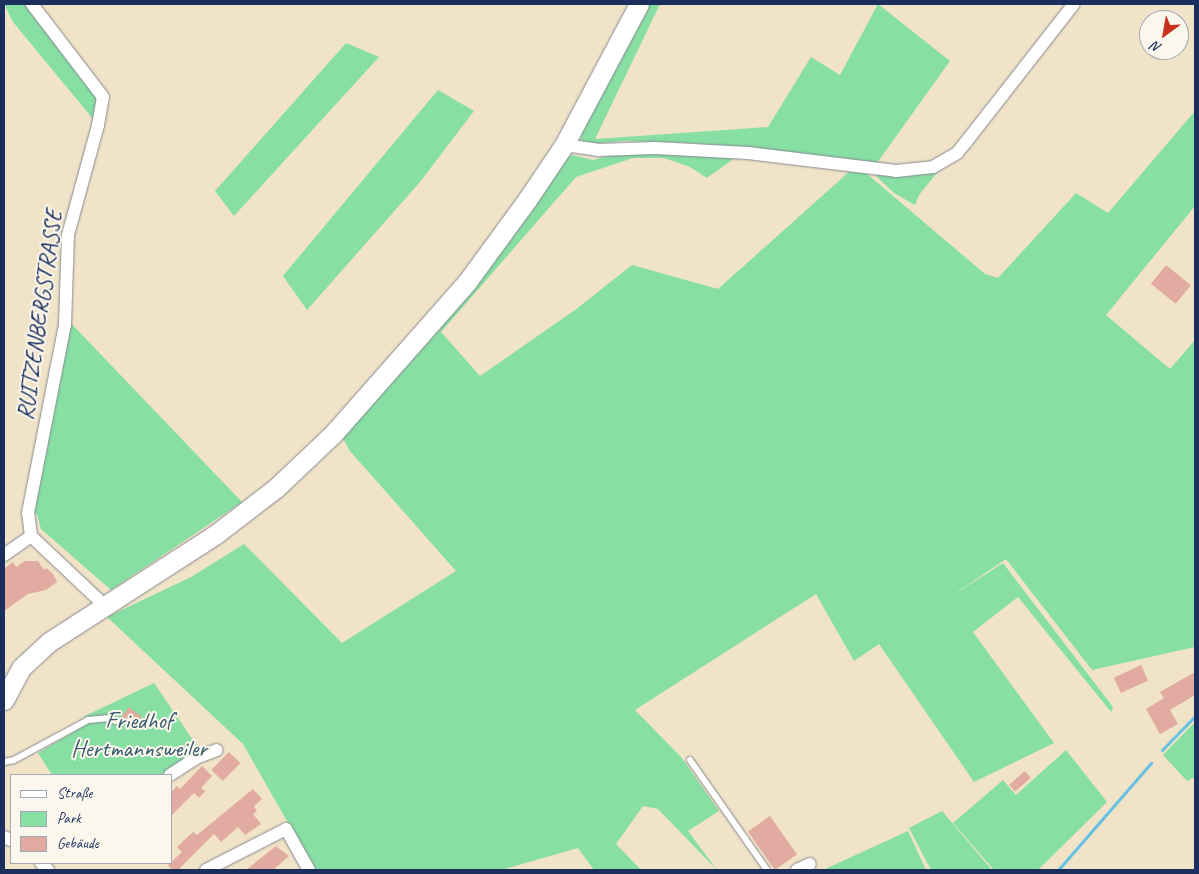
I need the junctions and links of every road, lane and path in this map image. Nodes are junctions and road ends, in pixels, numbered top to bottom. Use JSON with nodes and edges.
{"nodes":[{"id":1,"x":32,"y":4,"type":"edge"},
{"id":2,"x":639,"y":4,"type":"edge"},
{"id":3,"x":1074,"y":4,"type":"edge"},
{"id":4,"x":564,"y":145,"type":"junction"},
{"id":5,"x":31,"y":536,"type":"junction"},
{"id":6,"x":4,"y":555,"type":"edge"},
{"id":7,"x":104,"y":605,"type":"junction"},
{"id":8,"x":4,"y":700,"type":"edge"},
{"id":9,"x":115,"y":721,"type":"dead end"},
{"id":10,"x":217,"y":750,"type":"dead end"},
{"id":11,"x":690,"y":760,"type":"dead end"},
{"id":12,"x":4,"y":762,"type":"edge"},
{"id":13,"x":172,"y":774,"type":"edge"},
{"id":14,"x":810,"y":864,"type":"dead end"},
{"id":15,"x":206,"y":870,"type":"edge"},
{"id":16,"x":309,"y":870,"type":"edge"},
{"id":17,"x":767,"y":870,"type":"edge"},
{"id":18,"x":796,"y":870,"type":"edge"}],
"edges":[{"from":1,"to":5,"type":"street","name":"RUITZENBERGSTRASSE"},
{"from":2,"to":4,"type":"street"},
{"from":3,"to":4,"type":"street"},
{"from":4,"to":7,"type":"street"},
{"from":5,"to":6,"type":"street"},
{"from":5,"to":7,"type":"street"},
{"from":7,"to":8,"type":"street"},
{"from":9,"to":12,"type":"lane"},
{"from":10,"to":13,"type":"street"},
{"from":11,"to":17,"type":"lane"},
{"from":14,"to":18,"type":"street"},
{"from":15,"to":16,"type":"street"}]}
